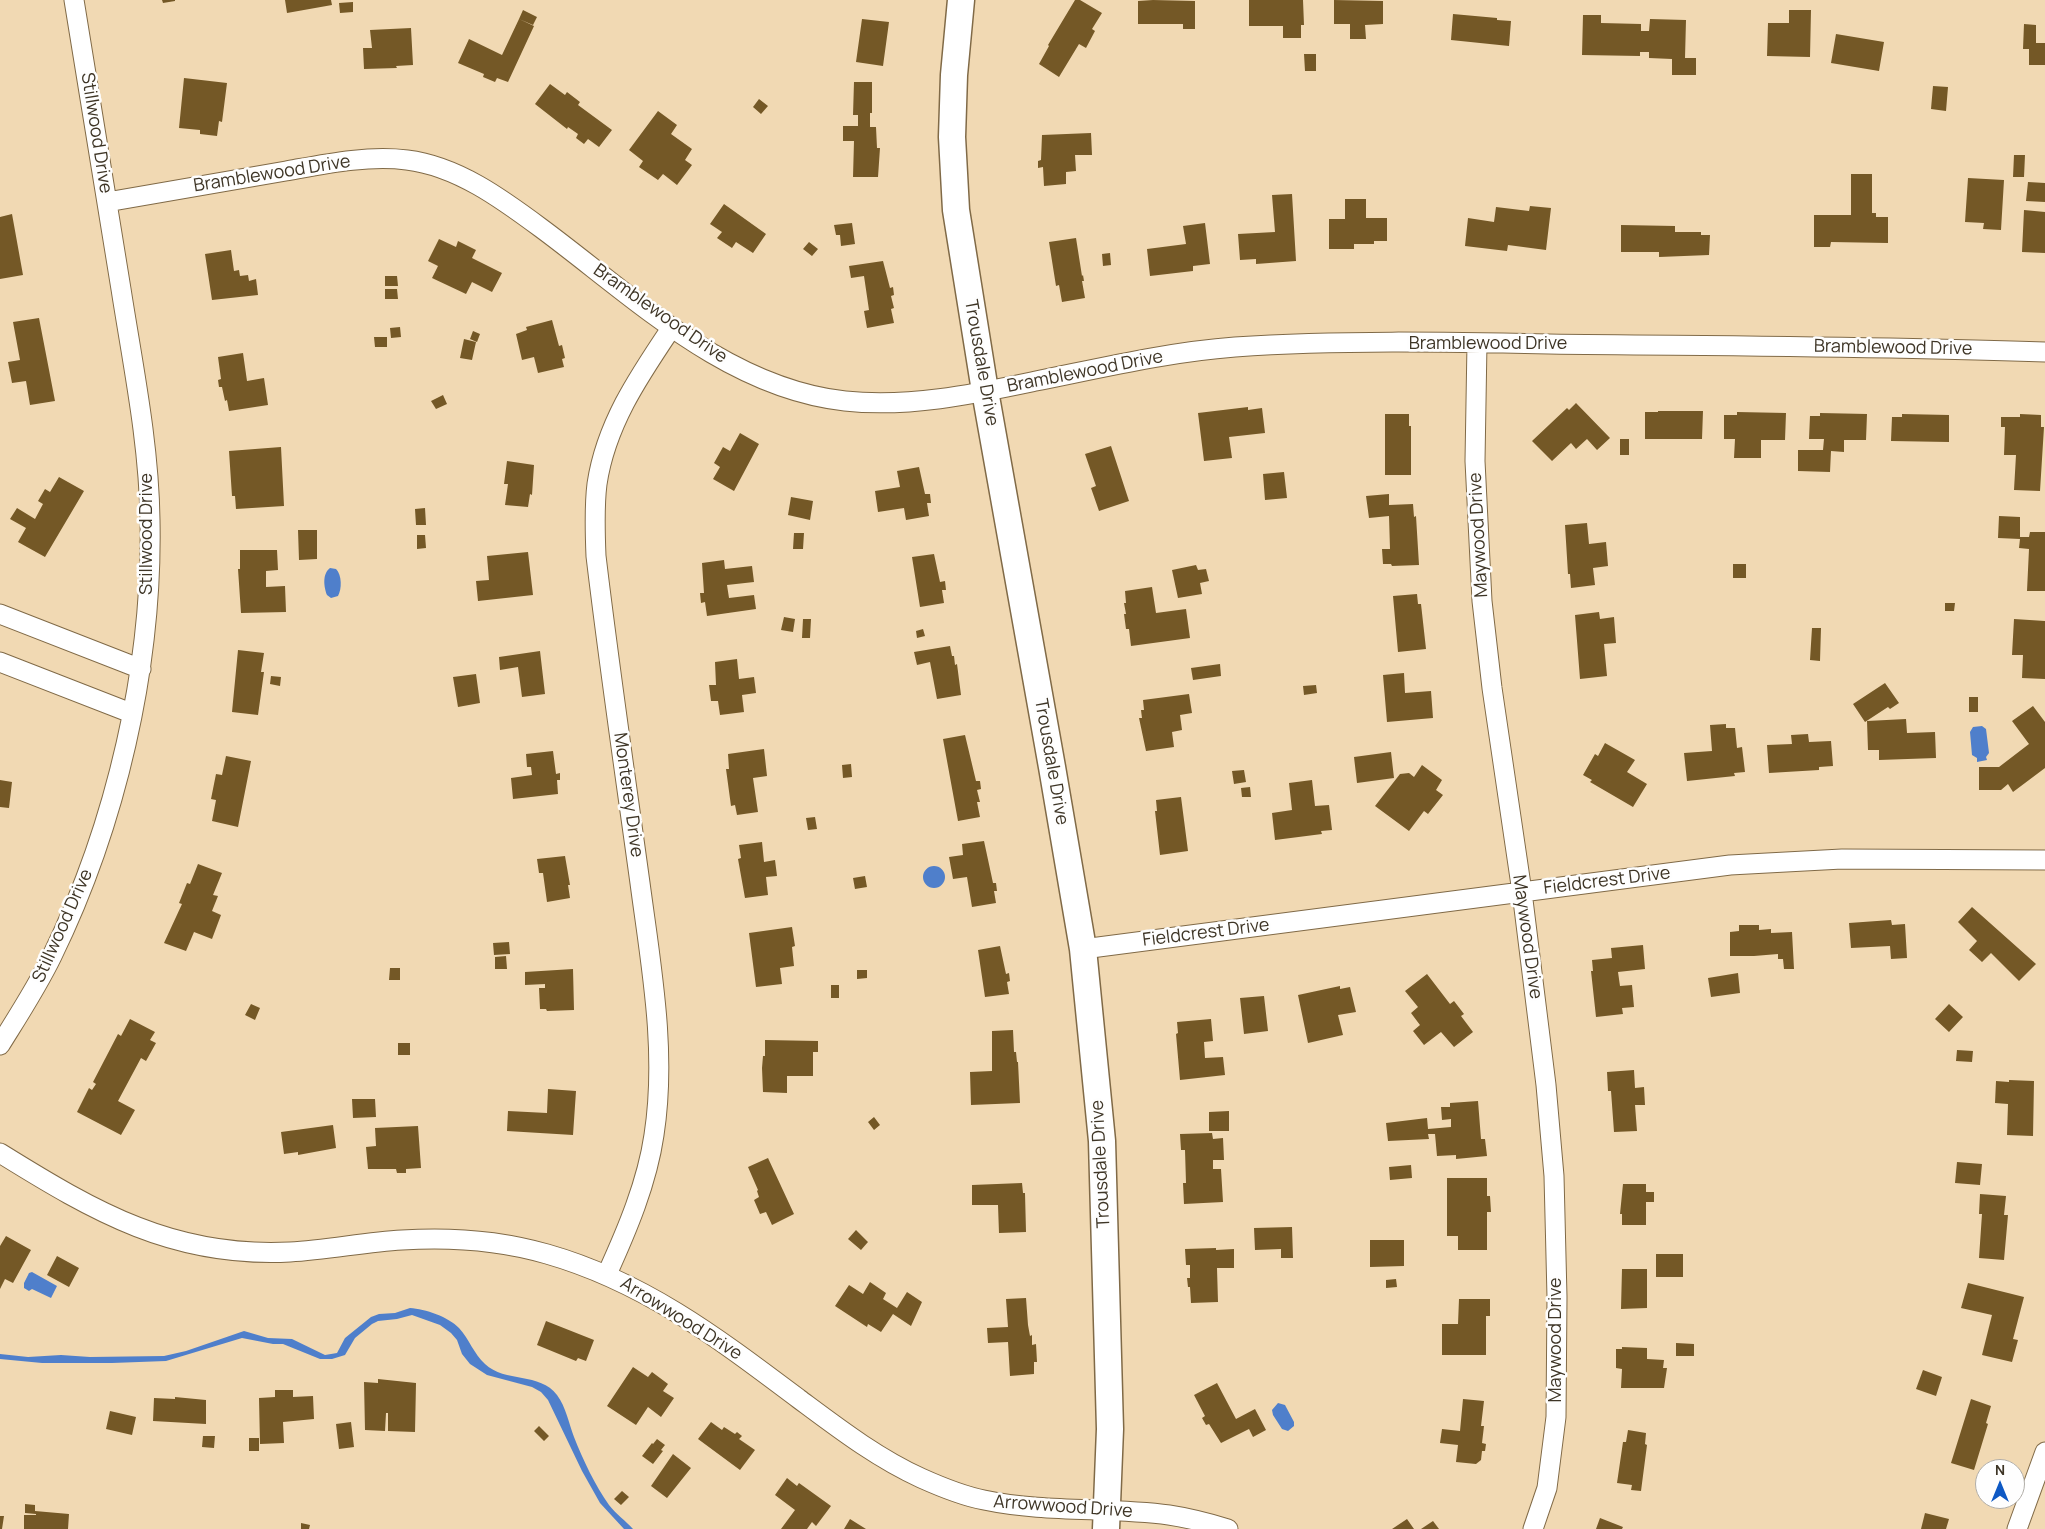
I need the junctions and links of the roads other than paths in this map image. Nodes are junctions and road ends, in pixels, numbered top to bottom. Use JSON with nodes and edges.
{"nodes":[{"id":1,"x":74,"y":0,"type":"edge"},
{"id":2,"x":961,"y":0,"type":"edge"},
{"id":3,"x":107,"y":202,"type":"junction"},
{"id":4,"x":672,"y":327,"type":"junction"},
{"id":5,"x":1477,"y":343,"type":"junction"},
{"id":6,"x":2045,"y":352,"type":"edge"},
{"id":7,"x":985,"y":392,"type":"junction"},
{"id":8,"x":0,"y":614,"type":"edge"},
{"id":9,"x":0,"y":662,"type":"edge"},
{"id":10,"x":140,"y":669,"type":"junction"},
{"id":11,"x":131,"y":713,"type":"junction"},
{"id":12,"x":2045,"y":860,"type":"edge"},
{"id":13,"x":1522,"y":892,"type":"junction"},
{"id":14,"x":1083,"y":949,"type":"junction"},
{"id":15,"x":0,"y":1045,"type":"edge"},
{"id":16,"x":0,"y":1154,"type":"edge"},
{"id":17,"x":607,"y":1274,"type":"junction"},
{"id":18,"x":2045,"y":1452,"type":"edge"},
{"id":19,"x":1107,"y":1520,"type":"edge"},
{"id":20,"x":1228,"y":1529,"type":"edge"},
{"id":21,"x":1533,"y":1529,"type":"edge"},
{"id":22,"x":2017,"y":1529,"type":"edge"}],
"edges":[{"from":1,"to":3,"type":"street","name":"Stillwood Drive"},
{"from":2,"to":7,"type":"street","name":"Trousdale Drive"},
{"from":3,"to":4,"type":"street","name":"Bramblewood Drive"},
{"from":3,"to":10,"type":"street","name":"Stillwood Drive"},
{"from":4,"to":7,"type":"street","name":"Bramblewood Drive"},
{"from":4,"to":17,"type":"street","name":"Monterey Drive"},
{"from":5,"to":6,"type":"street","name":"Bramblewood Drive"},
{"from":5,"to":7,"type":"street","name":"Bramblewood Drive"},
{"from":5,"to":13,"type":"street","name":"Maywood Drive"},
{"from":7,"to":14,"type":"street","name":"Trousdale Drive"},
{"from":8,"to":10,"type":"street"},
{"from":9,"to":11,"type":"street"},
{"from":10,"to":11,"type":"street","name":"Stillwood Drive"},
{"from":11,"to":15,"type":"street","name":"Stillwood Drive"},
{"from":12,"to":13,"type":"street","name":"Fieldcrest Drive"},
{"from":13,"to":14,"type":"street","name":"Fieldcrest Drive"},
{"from":13,"to":21,"type":"street","name":"Maywood Drive"},
{"from":14,"to":19,"type":"street","name":"Trousdale Drive"},
{"from":16,"to":17,"type":"street","name":"Arrowwood Drive"},
{"from":17,"to":19,"type":"street","name":"Arrowwood Drive"},
{"from":18,"to":22,"type":"street"},
{"from":19,"to":20,"type":"street","name":"Arrowwood Drive"}]}
